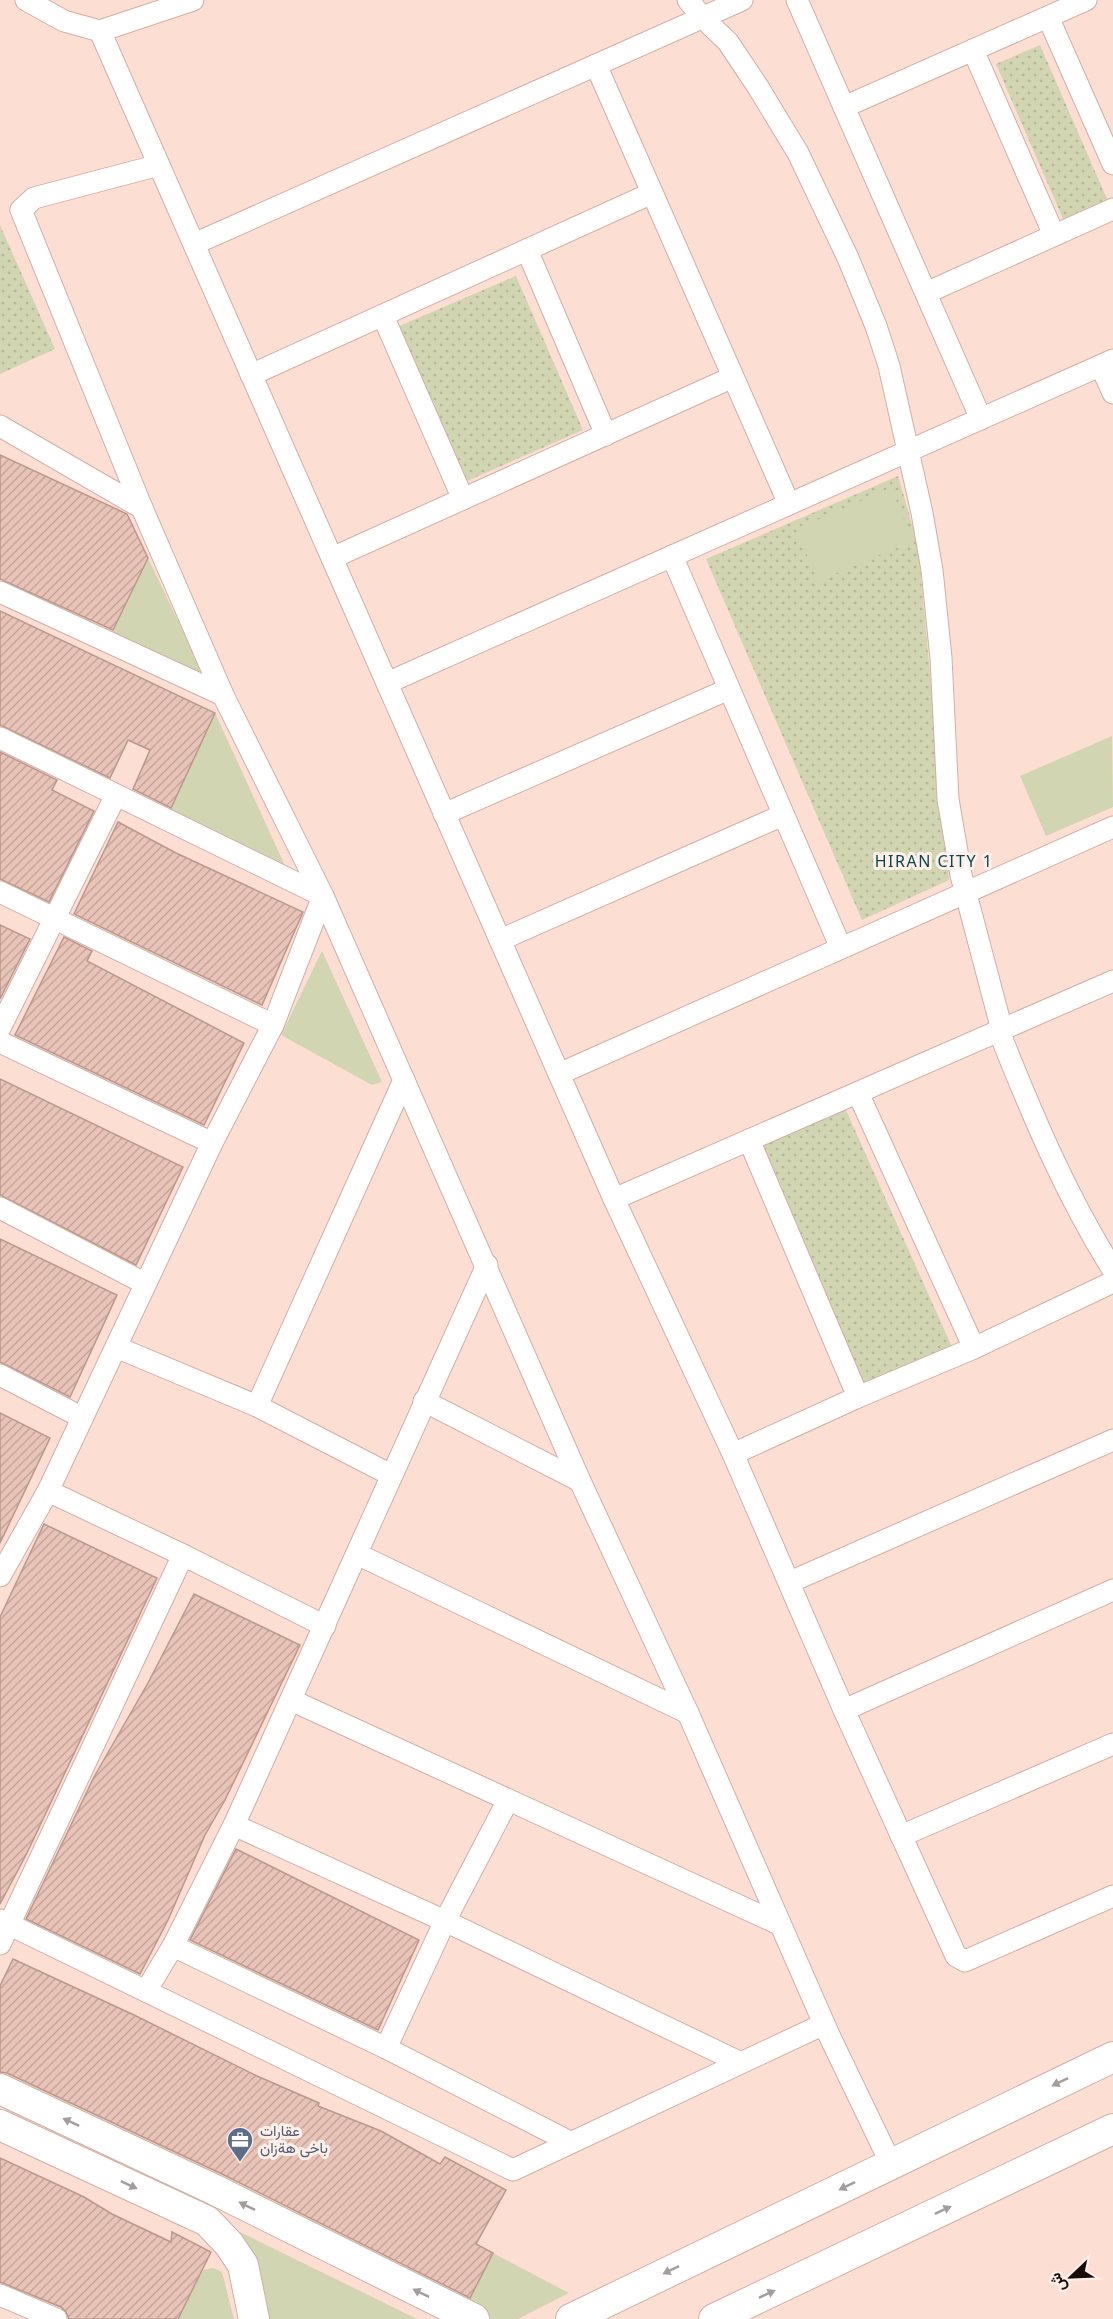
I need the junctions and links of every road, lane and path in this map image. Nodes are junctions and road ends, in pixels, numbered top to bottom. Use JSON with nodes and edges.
{"nodes":[{"id":1,"x":26,"y":0,"type":"edge"},
{"id":2,"x":193,"y":0,"type":"edge"},
{"id":3,"x":688,"y":0,"type":"edge"},
{"id":4,"x":742,"y":0,"type":"edge"},
{"id":5,"x":797,"y":0,"type":"edge"},
{"id":6,"x":1086,"y":0,"type":"edge"},
{"id":7,"x":1048,"y":17,"type":"junction"},
{"id":8,"x":703,"y":18,"type":"junction"},
{"id":9,"x":100,"y":31,"type":"junction"},
{"id":10,"x":973,"y":50,"type":"junction"},
{"id":11,"x":596,"y":65,"type":"junction"},
{"id":12,"x":844,"y":107,"type":"junction"},
{"id":13,"x":1113,"y":164,"type":"edge"},
{"id":14,"x":159,"y":165,"type":"junction"},
{"id":15,"x":652,"y":193,"type":"junction"},
{"id":16,"x":1113,"y":209,"type":"edge"},
{"id":17,"x":1054,"y":235,"type":"junction"},
{"id":18,"x":194,"y":244,"type":"junction"},
{"id":19,"x":527,"y":250,"type":"junction"},
{"id":20,"x":926,"y":293,"type":"junction"},
{"id":21,"x":383,"y":316,"type":"junction"},
{"id":22,"x":1107,"y":363,"type":"edge"},
{"id":23,"x":251,"y":375,"type":"junction"},
{"id":24,"x":733,"y":378,"type":"junction"},
{"id":25,"x":1113,"y":393,"type":"edge"},
{"id":26,"x":981,"y":418,"type":"junction"},
{"id":27,"x":0,"y":426,"type":"edge"},
{"id":28,"x":606,"y":435,"type":"junction"},
{"id":29,"x":908,"y":451,"type":"junction"},
{"id":30,"x":464,"y":499,"type":"junction"},
{"id":31,"x":789,"y":504,"type":"junction"},
{"id":32,"x":142,"y":508,"type":"junction"},
{"id":33,"x":672,"y":556,"type":"junction"},
{"id":34,"x":332,"y":558,"type":"junction"},
{"id":35,"x":0,"y":592,"type":"edge"},
{"id":36,"x":387,"y":682,"type":"junction"},
{"id":37,"x":729,"y":689,"type":"junction"},
{"id":38,"x":223,"y":695,"type":"junction"},
{"id":39,"x":0,"y":738,"type":"edge"},
{"id":40,"x":116,"y":795,"type":"junction"},
{"id":41,"x":444,"y":813,"type":"junction"},
{"id":42,"x":783,"y":815,"type":"junction"},
{"id":43,"x":1113,"y":827,"type":"edge"},
{"id":44,"x":0,"y":892,"type":"edge"},
{"id":45,"x":966,"y":892,"type":"junction"},
{"id":46,"x":323,"y":896,"type":"junction"},
{"id":47,"x":56,"y":919,"type":"junction"},
{"id":48,"x":500,"y":940,"type":"junction"},
{"id":49,"x":841,"y":948,"type":"junction"},
{"id":50,"x":1113,"y":981,"type":"edge"},
{"id":51,"x":273,"y":1025,"type":"junction"},
{"id":52,"x":0,"y":1028,"type":"edge"},
{"id":53,"x":1002,"y":1030,"type":"junction"},
{"id":54,"x":0,"y":1042,"type":"edge"},
{"id":55,"x":559,"y":1074,"type":"junction"},
{"id":56,"x":404,"y":1080,"type":"junction"},
{"id":57,"x":858,"y":1093,"type":"junction"},
{"id":58,"x":749,"y":1140,"type":"junction"},
{"id":59,"x":212,"y":1143,"type":"junction"},
{"id":60,"x":614,"y":1199,"type":"junction"},
{"id":61,"x":0,"y":1208,"type":"edge"},
{"id":62,"x":487,"y":1265,"type":"junction"},
{"id":63,"x":1113,"y":1270,"type":"edge"},
{"id":64,"x":1113,"y":1282,"type":"edge"},
{"id":65,"x":144,"y":1283,"type":"junction"},
{"id":66,"x":117,"y":1347,"type":"junction"},
{"id":67,"x":974,"y":1348,"type":"junction"},
{"id":68,"x":0,"y":1375,"type":"edge"},
{"id":69,"x":858,"y":1397,"type":"junction"},
{"id":70,"x":424,"y":1401,"type":"junction"},
{"id":71,"x":257,"y":1406,"type":"junction"},
{"id":72,"x":81,"y":1417,"type":"junction"},
{"id":73,"x":1113,"y":1440,"type":"edge"},
{"id":74,"x":733,"y":1454,"type":"junction"},
{"id":75,"x":391,"y":1475,"type":"junction"},
{"id":76,"x":580,"y":1481,"type":"junction"},
{"id":77,"x":48,"y":1491,"type":"junction"},
{"id":78,"x":357,"y":1554,"type":"junction"},
{"id":79,"x":183,"y":1555,"type":"junction"},
{"id":80,"x":2,"y":1566,"type":"edge"},
{"id":81,"x":790,"y":1582,"type":"junction"},
{"id":82,"x":1113,"y":1590,"type":"edge"},
{"id":83,"x":325,"y":1626,"type":"junction"},
{"id":84,"x":291,"y":1700,"type":"junction"},
{"id":85,"x":844,"y":1710,"type":"junction"},
{"id":86,"x":688,"y":1713,"type":"junction"},
{"id":87,"x":1113,"y":1744,"type":"edge"},
{"id":88,"x":508,"y":1800,"type":"junction"},
{"id":89,"x":234,"y":1825,"type":"junction"},
{"id":90,"x":901,"y":1836,"type":"junction"},
{"id":91,"x":1113,"y":1896,"type":"edge"},
{"id":92,"x":445,"y":1921,"type":"junction"},
{"id":93,"x":5,"y":1923,"type":"edge"},
{"id":94,"x":779,"y":1924,"type":"junction"},
{"id":95,"x":0,"y":1944,"type":"edge"},
{"id":96,"x":173,"y":1946,"type":"junction"},
{"id":97,"x":146,"y":1991,"type":"junction"},
{"id":98,"x":824,"y":2024,"type":"junction"},
{"id":99,"x":386,"y":2048,"type":"junction"},
{"id":100,"x":1113,"y":2057,"type":"edge"},
{"id":101,"x":739,"y":2062,"type":"junction"},
{"id":102,"x":0,"y":2089,"type":"edge"},
{"id":103,"x":0,"y":2125,"type":"edge"},
{"id":104,"x":1113,"y":2129,"type":"edge"},
{"id":105,"x":570,"y":2142,"type":"junction"},
{"id":106,"x":891,"y":2164,"type":"junction"},
{"id":107,"x":215,"y":2190,"type":"junction"},
{"id":108,"x":207,"y":2221,"type":"junction"},
{"id":109,"x":0,"y":2295,"type":"edge"},
{"id":110,"x":56,"y":2319,"type":"edge"},
{"id":111,"x":254,"y":2319,"type":"edge"},
{"id":112,"x":474,"y":2319,"type":"edge"},
{"id":113,"x":571,"y":2319,"type":"edge"},
{"id":114,"x":714,"y":2319,"type":"edge"}],
"edges":[{"from":1,"to":9,"type":"street"},
{"from":2,"to":9,"type":"street"},
{"from":3,"to":8,"type":"street"},
{"from":4,"to":8,"type":"street"},
{"from":5,"to":12,"type":"street"},
{"from":6,"to":7,"type":"street"},
{"from":7,"to":10,"type":"street"},
{"from":7,"to":13,"type":"street"},
{"from":8,"to":11,"type":"street"},
{"from":8,"to":29,"type":"street"},
{"from":9,"to":14,"type":"street"},
{"from":10,"to":12,"type":"street"},
{"from":10,"to":17,"type":"street"},
{"from":11,"to":15,"type":"street"},
{"from":11,"to":18,"type":"street"},
{"from":12,"to":20,"type":"street"},
{"from":14,"to":18,"type":"street"},
{"from":14,"to":32,"type":"street"},
{"from":15,"to":19,"type":"street"},
{"from":15,"to":24,"type":"street"},
{"from":16,"to":17,"type":"street"},
{"from":17,"to":20,"type":"street"},
{"from":18,"to":23,"type":"street"},
{"from":19,"to":21,"type":"street"},
{"from":19,"to":28,"type":"street"},
{"from":20,"to":26,"type":"street"},
{"from":21,"to":23,"type":"street"},
{"from":21,"to":30,"type":"street"},
{"from":22,"to":25,"type":"street"},
{"from":22,"to":26,"type":"street"},
{"from":23,"to":34,"type":"street"},
{"from":24,"to":28,"type":"street"},
{"from":24,"to":31,"type":"street"},
{"from":26,"to":29,"type":"street"},
{"from":27,"to":32,"type":"street"},
{"from":28,"to":30,"type":"street"},
{"from":29,"to":31,"type":"street"},
{"from":29,"to":45,"type":"street"},
{"from":30,"to":34,"type":"street"},
{"from":31,"to":33,"type":"street"},
{"from":32,"to":38,"type":"street"},
{"from":33,"to":36,"type":"street"},
{"from":33,"to":37,"type":"street"},
{"from":34,"to":36,"type":"street"},
{"from":35,"to":38,"type":"street"},
{"from":36,"to":41,"type":"street"},
{"from":37,"to":41,"type":"street"},
{"from":37,"to":42,"type":"street"},
{"from":38,"to":46,"type":"street"},
{"from":39,"to":40,"type":"street"},
{"from":40,"to":46,"type":"street"},
{"from":40,"to":47,"type":"street"},
{"from":41,"to":48,"type":"street"},
{"from":42,"to":48,"type":"street"},
{"from":42,"to":49,"type":"street"},
{"from":43,"to":45,"type":"street"},
{"from":44,"to":47,"type":"street"},
{"from":45,"to":49,"type":"street"},
{"from":45,"to":53,"type":"street"},
{"from":46,"to":51,"type":"street"},
{"from":46,"to":56,"type":"street"},
{"from":47,"to":51,"type":"street"},
{"from":47,"to":52,"type":"street"},
{"from":48,"to":55,"type":"street"},
{"from":49,"to":55,"type":"street"},
{"from":50,"to":53,"type":"street"},
{"from":51,"to":59,"type":"street"},
{"from":53,"to":57,"type":"street"},
{"from":53,"to":63,"type":"street"},
{"from":54,"to":59,"type":"street"},
{"from":55,"to":60,"type":"street"},
{"from":56,"to":62,"type":"street"},
{"from":56,"to":71,"type":"street"},
{"from":57,"to":58,"type":"street"},
{"from":57,"to":67,"type":"street"},
{"from":58,"to":60,"type":"street"},
{"from":58,"to":69,"type":"street"},
{"from":59,"to":65,"type":"street"},
{"from":60,"to":74,"type":"street"},
{"from":61,"to":65,"type":"street"},
{"from":62,"to":70,"type":"street"},
{"from":62,"to":76,"type":"street"},
{"from":64,"to":67,"type":"street"},
{"from":65,"to":66,"type":"street"},
{"from":66,"to":71,"type":"street"},
{"from":66,"to":72,"type":"street"},
{"from":67,"to":69,"type":"street"},
{"from":68,"to":72,"type":"street"},
{"from":69,"to":74,"type":"street"},
{"from":70,"to":75,"type":"street"},
{"from":70,"to":76,"type":"street"},
{"from":71,"to":75,"type":"street"},
{"from":72,"to":77,"type":"street"},
{"from":73,"to":81,"type":"street"},
{"from":74,"to":81,"type":"street"},
{"from":75,"to":78,"type":"street"},
{"from":76,"to":86,"type":"street"},
{"from":77,"to":79,"type":"street"},
{"from":77,"to":80,"type":"street"},
{"from":78,"to":83,"type":"street"},
{"from":78,"to":86,"type":"street"},
{"from":79,"to":83,"type":"street"},
{"from":79,"to":93,"type":"street"},
{"from":81,"to":85,"type":"street"},
{"from":82,"to":85,"type":"street"},
{"from":83,"to":84,"type":"street"},
{"from":84,"to":88,"type":"street"},
{"from":84,"to":89,"type":"street"},
{"from":85,"to":90,"type":"street"},
{"from":86,"to":94,"type":"street"},
{"from":87,"to":90,"type":"street"},
{"from":88,"to":92,"type":"street"},
{"from":88,"to":94,"type":"street"},
{"from":89,"to":92,"type":"street"},
{"from":89,"to":96,"type":"street"},
{"from":90,"to":91,"type":"street"},
{"from":92,"to":99,"type":"street"},
{"from":92,"to":101,"type":"street"},
{"from":93,"to":95,"type":"street"},
{"from":93,"to":97,"type":"street"},
{"from":94,"to":98,"type":"street"},
{"from":96,"to":97,"type":"street"},
{"from":96,"to":99,"type":"street"},
{"from":97,"to":105,"type":"street"},
{"from":98,"to":101,"type":"street"},
{"from":98,"to":106,"type":"street"},
{"from":99,"to":105,"type":"street"},
{"from":100,"to":106,"type":"main road","one_way":true},
{"from":101,"to":105,"type":"street"},
{"from":107,"to":102,"type":"main road","one_way":true},
{"from":103,"to":108,"type":"main road","one_way":true},
{"from":114,"to":104,"type":"main road","one_way":true},
{"from":106,"to":113,"type":"main road","one_way":true},
{"from":107,"to":108,"type":"main road"},
{"from":112,"to":107,"type":"main road","one_way":true},
{"from":108,"to":111,"type":"main road"},
{"from":109,"to":110,"type":"street"}]}
